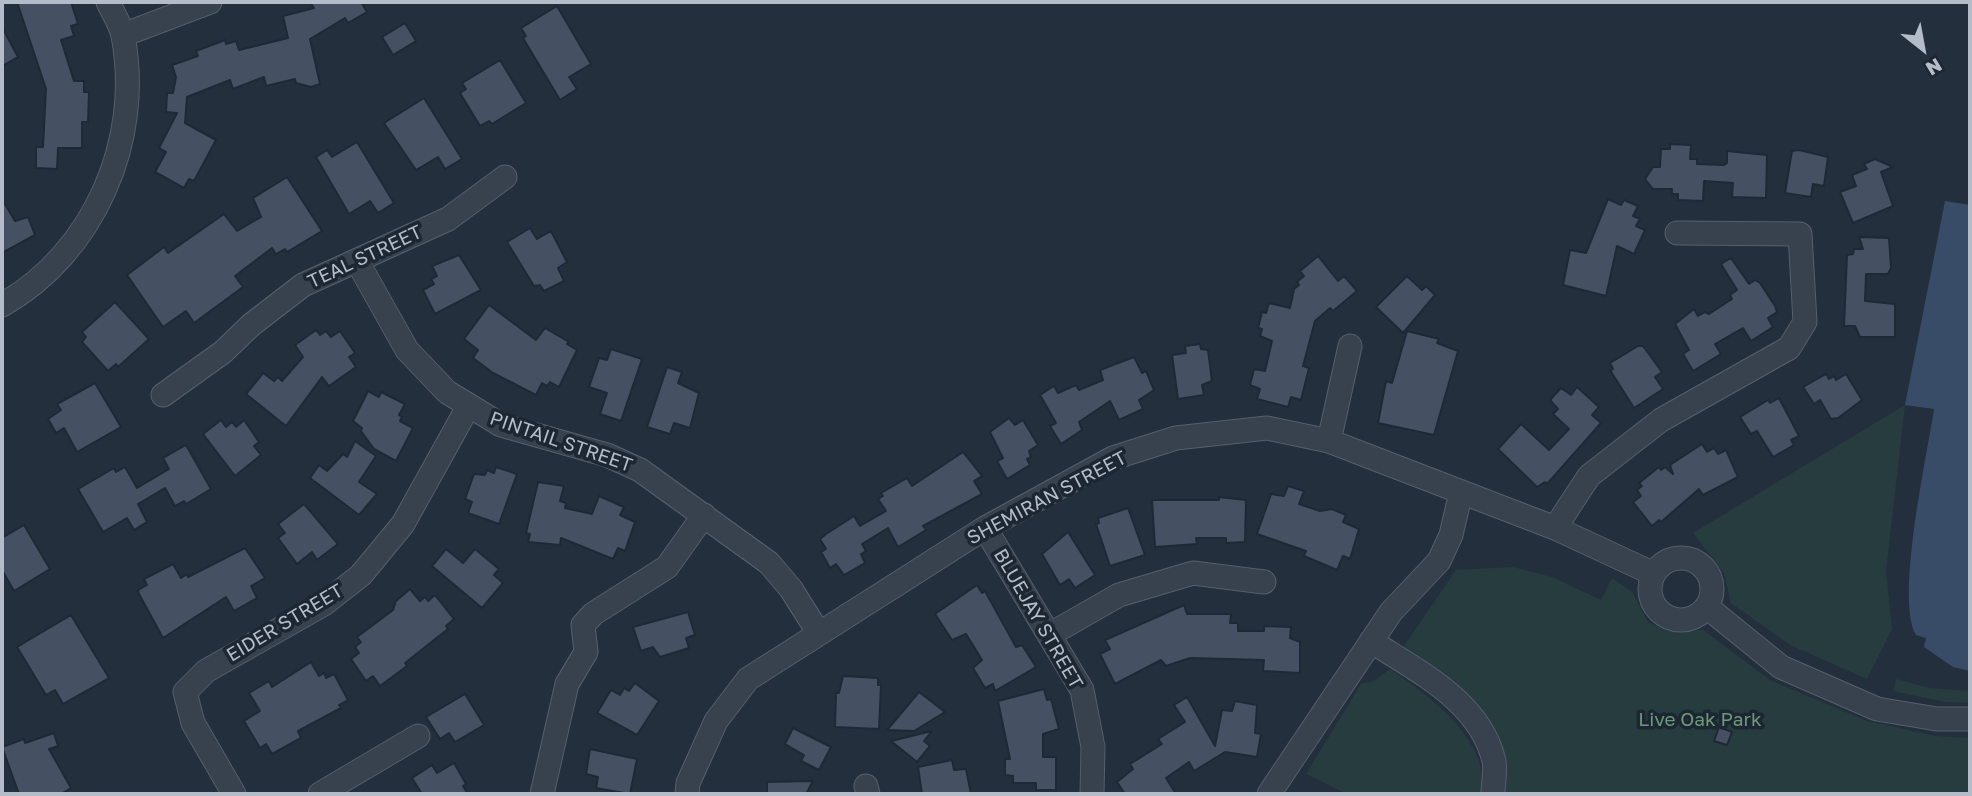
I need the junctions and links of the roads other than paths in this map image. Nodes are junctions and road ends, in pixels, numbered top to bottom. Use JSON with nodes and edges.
{"nodes":[{"id":1,"x":108,"y":2,"type":"edge"},
{"id":2,"x":210,"y":2,"type":"edge"},
{"id":3,"x":123,"y":35,"type":"junction"},
{"id":4,"x":505,"y":177,"type":"dead end"},
{"id":5,"x":1677,"y":233,"type":"dead end"},
{"id":6,"x":357,"y":261,"type":"junction"},
{"id":7,"x":2,"y":305,"type":"edge"},
{"id":8,"x":1350,"y":346,"type":"dead end"},
{"id":9,"x":163,"y":395,"type":"dead end"},
{"id":10,"x":468,"y":407,"type":"junction"},
{"id":11,"x":1329,"y":441,"type":"junction"},
{"id":12,"x":1461,"y":492,"type":"junction"},
{"id":13,"x":704,"y":515,"type":"junction"},
{"id":14,"x":985,"y":528,"type":"junction"},
{"id":15,"x":1555,"y":528,"type":"junction"},
{"id":16,"x":1654,"y":574,"type":"junction"},
{"id":17,"x":1264,"y":582,"type":"dead end"},
{"id":18,"x":1707,"y":607,"type":"junction"},
{"id":19,"x":818,"y":632,"type":"junction"},
{"id":20,"x":1049,"y":635,"type":"junction"},
{"id":21,"x":1371,"y":641,"type":"junction"},
{"id":22,"x":1970,"y":719,"type":"edge"},
{"id":23,"x":418,"y":736,"type":"dead end"},
{"id":24,"x":234,"y":794,"type":"edge"},
{"id":25,"x":320,"y":794,"type":"edge"},
{"id":26,"x":542,"y":794,"type":"edge"},
{"id":27,"x":687,"y":794,"type":"edge"},
{"id":28,"x":1092,"y":794,"type":"edge"},
{"id":29,"x":1269,"y":794,"type":"edge"},
{"id":30,"x":1493,"y":794,"type":"edge"}],
"edges":[{"from":1,"to":3,"type":"street"},
{"from":2,"to":3,"type":"street"},
{"from":3,"to":7,"type":"street"},
{"from":4,"to":6,"type":"street","name":"TEAL STREET"},
{"from":5,"to":15,"type":"street"},
{"from":6,"to":9,"type":"street","name":"TEAL STREET"},
{"from":6,"to":10,"type":"street","name":"PINTAIL STREET"},
{"from":8,"to":11,"type":"street"},
{"from":10,"to":13,"type":"street","name":"PINTAIL STREET"},
{"from":10,"to":24,"type":"street","name":"EIDER STREET"},
{"from":11,"to":12,"type":"street","name":"SHEMIRAN STREET"},
{"from":11,"to":14,"type":"street","name":"SHEMIRAN STREET"},
{"from":12,"to":15,"type":"street","name":"SHEMIRAN STREET"},
{"from":12,"to":21,"type":"street"},
{"from":13,"to":19,"type":"street","name":"PINTAIL STREET"},
{"from":13,"to":26,"type":"street"},
{"from":14,"to":19,"type":"street","name":"SHEMIRAN STREET"},
{"from":14,"to":20,"type":"street","name":"BLUEJAY STREET"},
{"from":15,"to":16,"type":"street","name":"SHEMIRAN STREET"},
{"from":16,"to":18,"type":"street"},
{"from":16,"to":18,"type":"street"},
{"from":17,"to":20,"type":"street"},
{"from":18,"to":22,"type":"street"},
{"from":19,"to":27,"type":"street","name":"SHEMIRAN STREET"},
{"from":20,"to":28,"type":"street","name":"BLUEJAY STREET"},
{"from":21,"to":29,"type":"street"},
{"from":21,"to":30,"type":"street"},
{"from":23,"to":25,"type":"street"}]}
